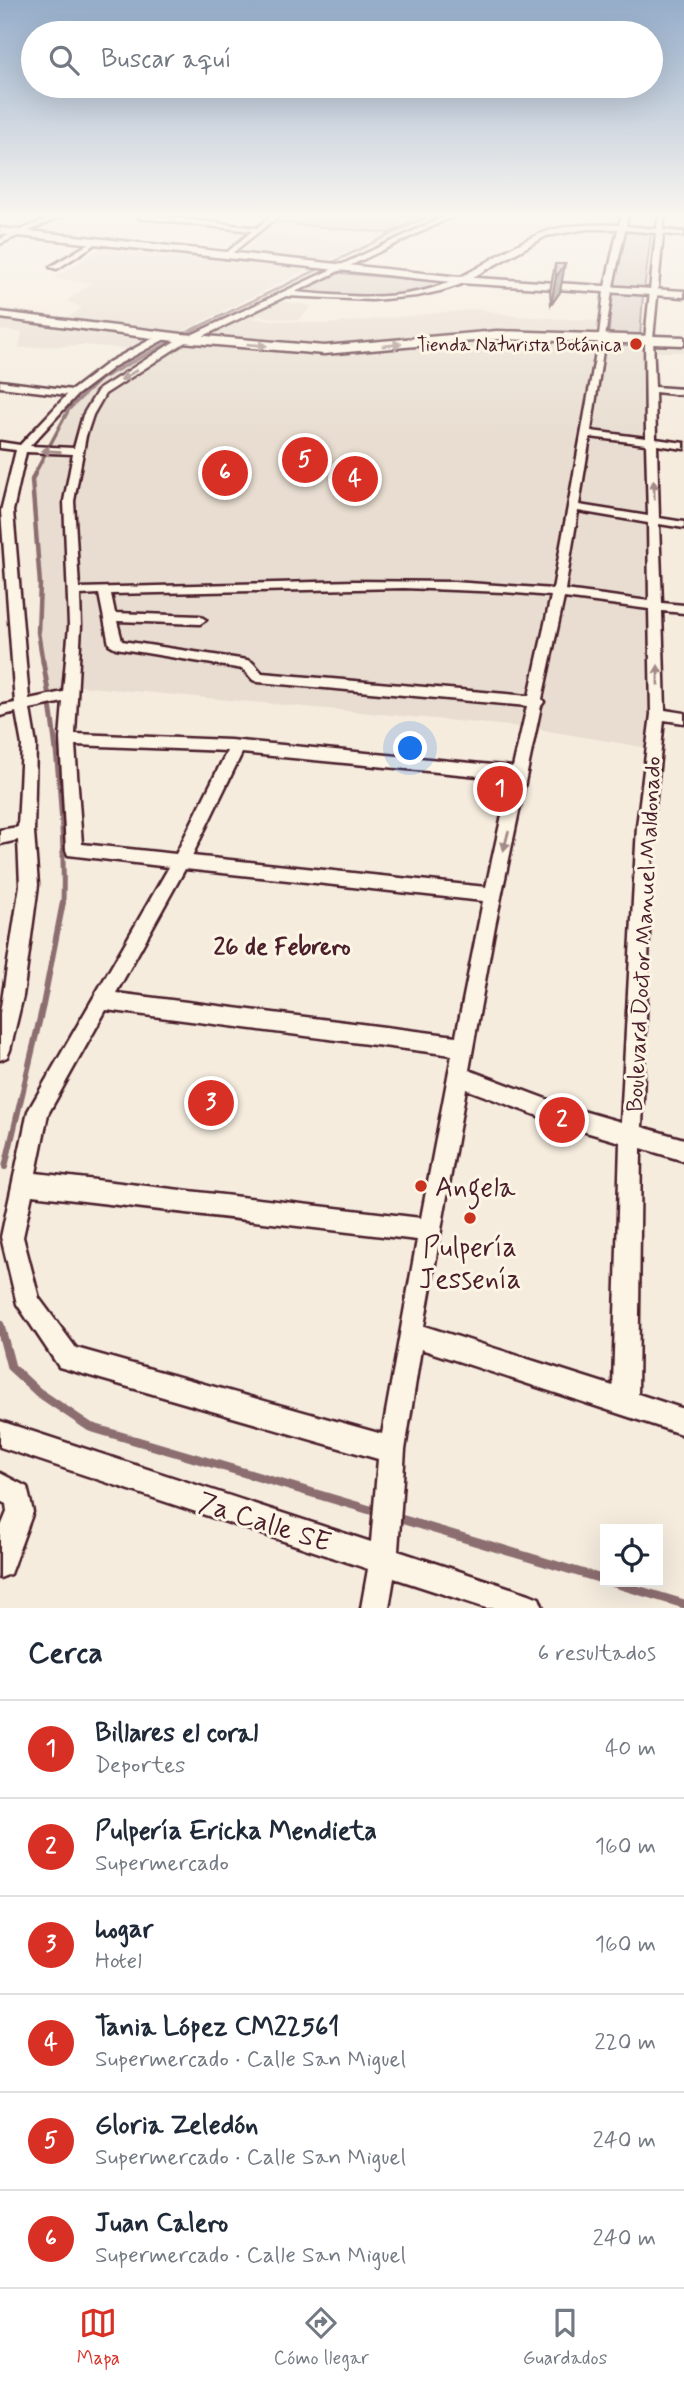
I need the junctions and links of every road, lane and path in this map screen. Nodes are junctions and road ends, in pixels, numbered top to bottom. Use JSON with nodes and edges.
{"nodes":[{"id":1,"x":295,"y":289,"type":"edge"},
{"id":2,"x":435,"y":289,"type":"edge"},
{"id":3,"x":582,"y":289,"type":"edge"},
{"id":4,"x":653,"y":289,"type":"edge"},
{"id":5,"x":608,"y":291,"type":"junction"},
{"id":6,"x":652,"y":293,"type":"junction"},
{"id":7,"x":285,"y":294,"type":"junction"},
{"id":8,"x":684,"y":295,"type":"edge"},
{"id":9,"x":0,"y":315,"type":"edge"},
{"id":10,"x":165,"y":336,"type":"junction"},
{"id":11,"x":603,"y":336,"type":"junction"},
{"id":12,"x":186,"y":338,"type":"junction"},
{"id":13,"x":649,"y":339,"type":"junction"},
{"id":14,"x":684,"y":341,"type":"edge"},
{"id":15,"x":0,"y":384,"type":"edge"},
{"id":16,"x":651,"y":390,"type":"junction"},
{"id":17,"x":684,"y":392,"type":"edge"},
{"id":18,"x":74,"y":393,"type":"junction"},
{"id":19,"x":585,"y":433,"type":"junction"},
{"id":20,"x":653,"y":443,"type":"junction"},
{"id":21,"x":0,"y":445,"type":"edge"},
{"id":22,"x":684,"y":446,"type":"edge"},
{"id":23,"x":24,"y":449,"type":"junction"},
{"id":24,"x":77,"y":451,"type":"junction"},
{"id":25,"x":572,"y":507,"type":"junction"},
{"id":26,"x":4,"y":511,"type":"edge"},
{"id":27,"x":655,"y":519,"type":"junction"},
{"id":28,"x":684,"y":525,"type":"edge"},
{"id":29,"x":104,"y":590,"type":"junction"},
{"id":30,"x":74,"y":592,"type":"junction"},
{"id":31,"x":558,"y":595,"type":"junction"},
{"id":32,"x":7,"y":600,"type":"edge"},
{"id":33,"x":658,"y":607,"type":"junction"},
{"id":34,"x":684,"y":609,"type":"edge"},
{"id":35,"x":110,"y":617,"type":"junction"},
{"id":36,"x":200,"y":620,"type":"dead end"},
{"id":37,"x":65,"y":696,"type":"junction"},
{"id":38,"x":537,"y":702,"type":"junction"},
{"id":39,"x":22,"y":706,"type":"junction"},
{"id":40,"x":0,"y":711,"type":"edge"},
{"id":41,"x":658,"y":714,"type":"junction"},
{"id":42,"x":684,"y":718,"type":"edge"},
{"id":43,"x":67,"y":739,"type":"junction"},
{"id":44,"x":237,"y":747,"type":"junction"},
{"id":45,"x":521,"y":774,"type":"junction"},
{"id":46,"x":26,"y":832,"type":"junction"},
{"id":47,"x":0,"y":837,"type":"edge"},
{"id":48,"x":180,"y":863,"type":"junction"},
{"id":49,"x":493,"y":895,"type":"junction"},
{"id":50,"x":101,"y":1000,"type":"junction"},
{"id":51,"x":465,"y":1047,"type":"junction"},
{"id":52,"x":0,"y":1050,"type":"edge"},
{"id":53,"x":460,"y":1077,"type":"junction"},
{"id":54,"x":631,"y":1134,"type":"junction"},
{"id":55,"x":684,"y":1150,"type":"edge"},
{"id":56,"x":24,"y":1183,"type":"junction"},
{"id":57,"x":432,"y":1230,"type":"junction"},
{"id":58,"x":411,"y":1334,"type":"junction"},
{"id":59,"x":625,"y":1403,"type":"junction"},
{"id":60,"x":684,"y":1422,"type":"edge"},
{"id":61,"x":0,"y":1434,"type":"edge"},
{"id":62,"x":392,"y":1450,"type":"junction"},
{"id":63,"x":0,"y":1486,"type":"edge"},
{"id":64,"x":384,"y":1552,"type":"junction"},
{"id":65,"x":0,"y":1564,"type":"edge"},
{"id":66,"x":375,"y":1608,"type":"edge"},
{"id":67,"x":529,"y":1608,"type":"edge"}],
"edges":[{"from":1,"to":7,"type":"street"},
{"from":2,"to":7,"type":"street"},
{"from":3,"to":5,"type":"street"},
{"from":4,"to":6,"type":"street","name":"Boulevard Doctor Manuel Maldonado"},
{"from":5,"to":6,"type":"street"},
{"from":5,"to":11,"type":"street"},
{"from":6,"to":8,"type":"street"},
{"from":6,"to":13,"type":"street","name":"Boulevard Doctor Manuel Maldonado"},
{"from":7,"to":12,"type":"street"},
{"from":9,"to":10,"type":"street"},
{"from":10,"to":12,"type":"street"},
{"from":10,"to":18,"type":"street"},
{"from":12,"to":11,"type":"street","one_way":true},
{"from":11,"to":13,"type":"street"},
{"from":11,"to":19,"type":"street"},
{"from":12,"to":24,"type":"street","one_way":true},
{"from":13,"to":14,"type":"street"},
{"from":13,"to":16,"type":"street","name":"Boulevard Doctor Manuel Maldonado"},
{"from":15,"to":18,"type":"street"},
{"from":16,"to":17,"type":"street"},
{"from":16,"to":20,"type":"street","name":"Boulevard Doctor Manuel Maldonado"},
{"from":18,"to":23,"type":"street"},
{"from":19,"to":20,"type":"street"},
{"from":19,"to":25,"type":"street"},
{"from":20,"to":22,"type":"street"},
{"from":27,"to":20,"type":"street","name":"Boulevard Doctor Manuel Maldonado","one_way":true},
{"from":21,"to":23,"type":"street"},
{"from":24,"to":23,"type":"street","one_way":true},
{"from":23,"to":26,"type":"street"},
{"from":24,"to":30,"type":"street"},
{"from":25,"to":27,"type":"street"},
{"from":25,"to":31,"type":"street"},
{"from":26,"to":32,"type":"street"},
{"from":27,"to":28,"type":"street"},
{"from":27,"to":33,"type":"street","name":"Boulevard Doctor Manuel Maldonado"},
{"from":29,"to":30,"type":"street"},
{"from":29,"to":31,"type":"street"},
{"from":29,"to":35,"type":"street"},
{"from":30,"to":37,"type":"street"},
{"from":31,"to":33,"type":"street"},
{"from":31,"to":38,"type":"street"},
{"from":32,"to":39,"type":"street"},
{"from":33,"to":34,"type":"street"},
{"from":41,"to":33,"type":"street","name":"Boulevard Doctor Manuel Maldonado","one_way":true},
{"from":35,"to":36,"type":"street"},
{"from":35,"to":38,"type":"street"},
{"from":37,"to":39,"type":"street"},
{"from":37,"to":43,"type":"street"},
{"from":38,"to":45,"type":"street"},
{"from":39,"to":40,"type":"street"},
{"from":39,"to":46,"type":"street"},
{"from":41,"to":42,"type":"street"},
{"from":41,"to":54,"type":"street","name":"Boulevard Doctor Manuel Maldonado"},
{"from":43,"to":44,"type":"street"},
{"from":43,"to":48,"type":"street"},
{"from":44,"to":45,"type":"street"},
{"from":44,"to":48,"type":"street"},
{"from":45,"to":49,"type":"street","one_way":true},
{"from":46,"to":47,"type":"street"},
{"from":46,"to":52,"type":"street"},
{"from":48,"to":49,"type":"street"},
{"from":48,"to":50,"type":"street"},
{"from":49,"to":51,"type":"street"},
{"from":50,"to":51,"type":"street"},
{"from":50,"to":56,"type":"street"},
{"from":51,"to":53,"type":"street"},
{"from":53,"to":54,"type":"street"},
{"from":53,"to":57,"type":"street"},
{"from":54,"to":55,"type":"street"},
{"from":54,"to":59,"type":"street","name":"Boulevard Doctor Manuel Maldonado"},
{"from":56,"to":57,"type":"street"},
{"from":56,"to":62,"type":"street"},
{"from":57,"to":58,"type":"street"},
{"from":58,"to":59,"type":"street"},
{"from":58,"to":62,"type":"street"},
{"from":59,"to":60,"type":"street"},
{"from":61,"to":64,"type":"street","name":"7a Calle SE"},
{"from":62,"to":64,"type":"street"},
{"from":63,"to":65,"type":"street"},
{"from":64,"to":66,"type":"street"},
{"from":64,"to":67,"type":"street","name":"7a Calle SE"}]}
